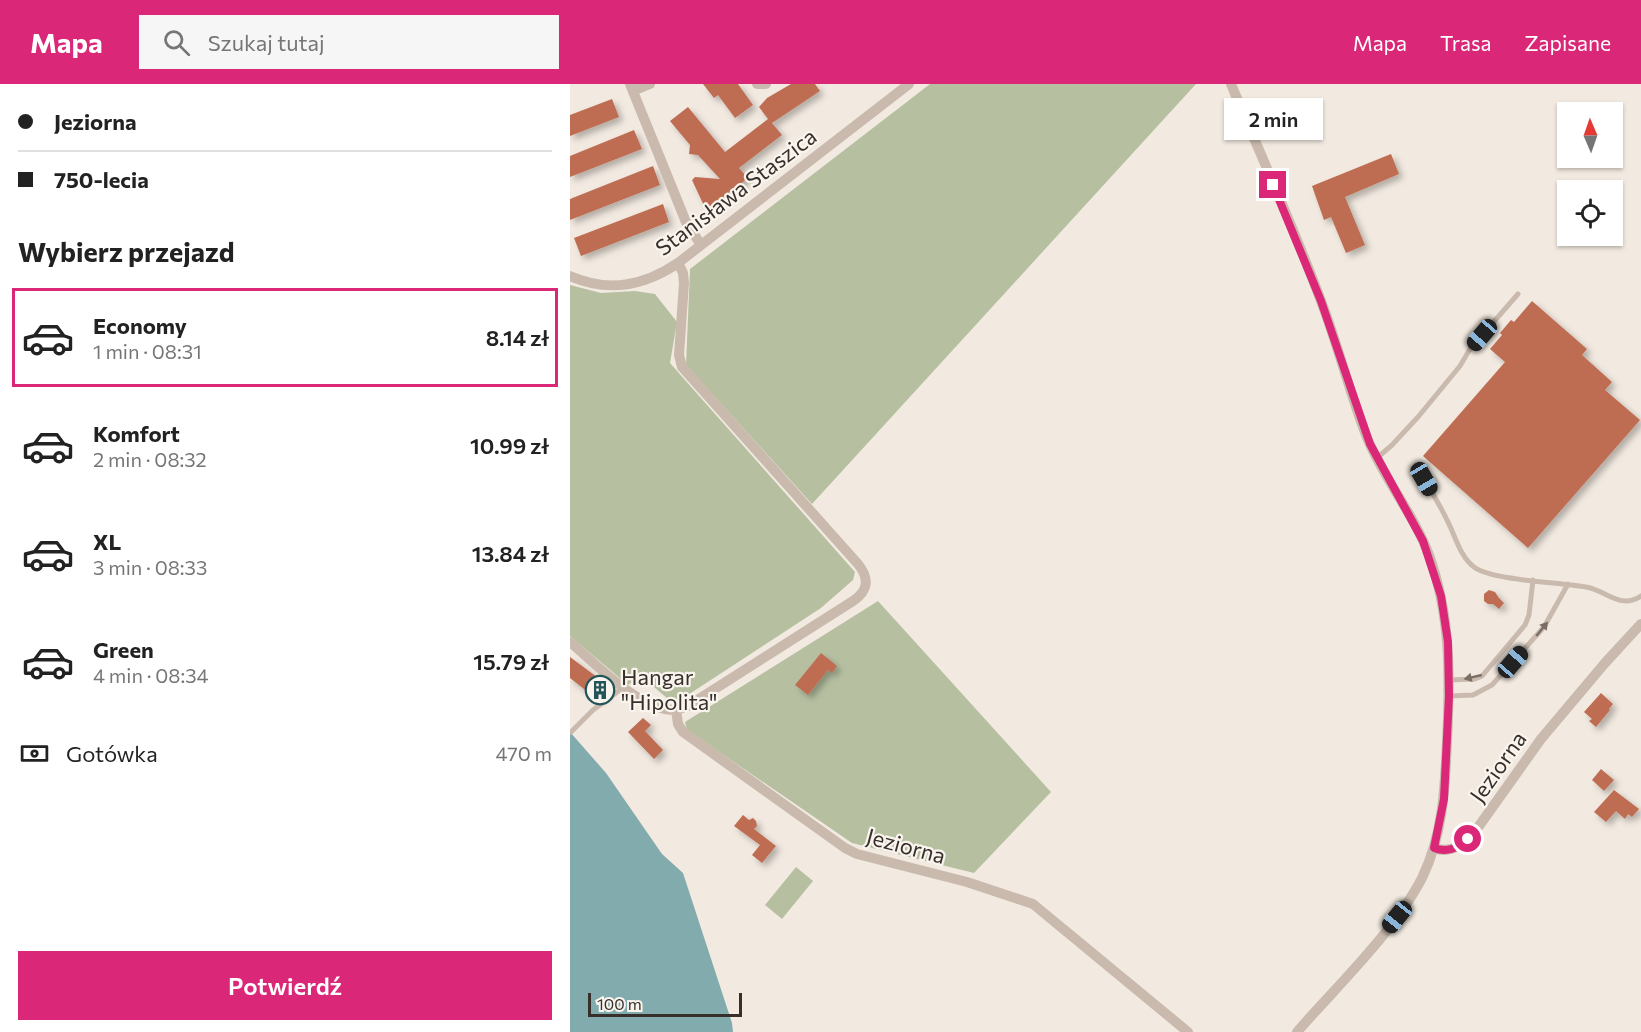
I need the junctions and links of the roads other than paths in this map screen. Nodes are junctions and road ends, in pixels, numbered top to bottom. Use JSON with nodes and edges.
{"nodes":[{"id":1,"x":650,"y":84,"type":"edge"},
{"id":2,"x":757,"y":84,"type":"edge"},
{"id":3,"x":766,"y":84,"type":"edge"},
{"id":4,"x":909,"y":84,"type":"edge"},
{"id":5,"x":1231,"y":84,"type":"edge"},
{"id":6,"x":631,"y":88,"type":"edge"},
{"id":7,"x":701,"y":245,"type":"junction"},
{"id":8,"x":678,"y":263,"type":"junction"},
{"id":9,"x":570,"y":276,"type":"edge"},
{"id":10,"x":1518,"y":294,"type":"dead end"},
{"id":11,"x":1377,"y":458,"type":"junction"},
{"id":12,"x":1416,"y":465,"type":"dead end"},
{"id":13,"x":1533,"y":580,"type":"junction"},
{"id":14,"x":1568,"y":584,"type":"junction"},
{"id":15,"x":1641,"y":596,"type":"edge"},
{"id":16,"x":1641,"y":624,"type":"edge"},
{"id":17,"x":570,"y":642,"type":"edge"},
{"id":18,"x":1449,"y":680,"type":"junction"},
{"id":19,"x":624,"y":687,"type":"junction"},
{"id":20,"x":1449,"y":696,"type":"junction"},
{"id":21,"x":676,"y":710,"type":"junction"},
{"id":22,"x":570,"y":732,"type":"edge"},
{"id":23,"x":1434,"y":848,"type":"junction"},
{"id":24,"x":1188,"y":1032,"type":"edge"},
{"id":25,"x":1297,"y":1032,"type":"edge"}],
"edges":[{"from":1,"to":6,"type":"street"},
{"from":2,"to":3,"type":"street"},
{"from":4,"to":7,"type":"street","name":"Stanisława Staszica"},
{"from":5,"to":11,"type":"street"},
{"from":6,"to":7,"type":"street"},
{"from":7,"to":8,"type":"street","name":"Stanisława Staszica"},
{"from":8,"to":9,"type":"street","name":"Stanisława Staszica"},
{"from":8,"to":21,"type":"street"},
{"from":10,"to":11,"type":"lane"},
{"from":11,"to":18,"type":"street"},
{"from":12,"to":13,"type":"lane"},
{"from":13,"to":14,"type":"lane"},
{"from":13,"to":18,"type":"lane","one_way":true},
{"from":14,"to":15,"type":"lane"},
{"from":20,"to":14,"type":"lane","one_way":true},
{"from":16,"to":23,"type":"street","name":"Jeziorna"},
{"from":17,"to":19,"type":"street"},
{"from":18,"to":20,"type":"street"},
{"from":19,"to":21,"type":"street"},
{"from":19,"to":22,"type":"lane"},
{"from":20,"to":23,"type":"street"},
{"from":21,"to":24,"type":"street","name":"Jeziorna"},
{"from":23,"to":25,"type":"street"}]}
